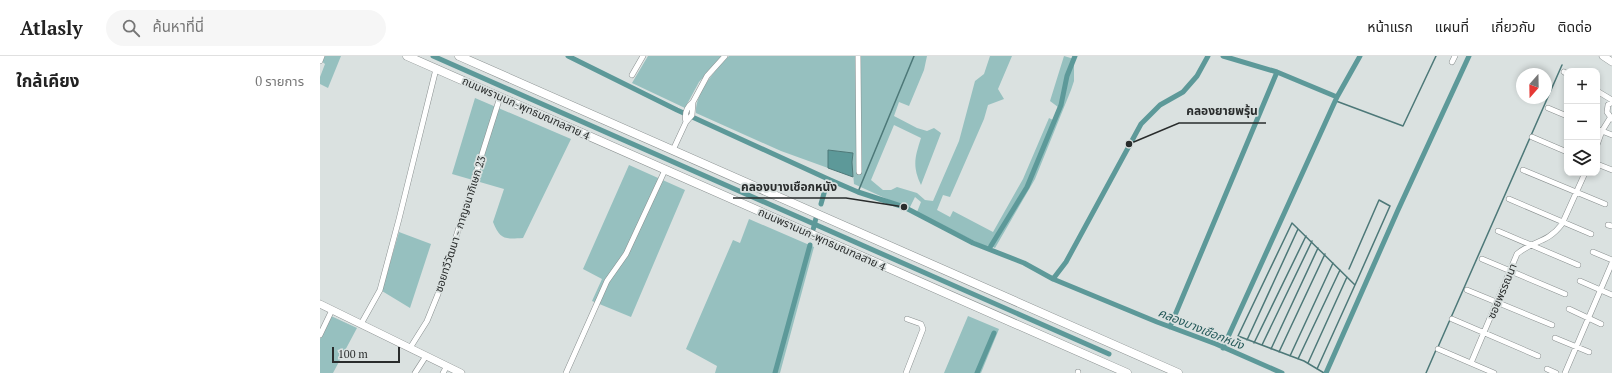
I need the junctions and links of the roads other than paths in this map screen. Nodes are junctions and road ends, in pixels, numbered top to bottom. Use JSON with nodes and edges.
{"nodes":[{"id":1,"x":322,"y":56,"type":"edge"},
{"id":2,"x":407,"y":56,"type":"edge"},
{"id":3,"x":459,"y":56,"type":"edge"},
{"id":4,"x":643,"y":56,"type":"edge"},
{"id":5,"x":725,"y":56,"type":"edge"},
{"id":6,"x":858,"y":56,"type":"edge"},
{"id":7,"x":1455,"y":56,"type":"edge"},
{"id":8,"x":1603,"y":56,"type":"edge"},
{"id":9,"x":320,"y":61,"type":"edge"},
{"id":10,"x":1452,"y":62,"type":"dead end"},
{"id":11,"x":1612,"y":62,"type":"edge"},
{"id":12,"x":436,"y":69,"type":"junction"},
{"id":13,"x":632,"y":75,"type":"dead end"},
{"id":14,"x":1600,"y":93,"type":"edge"},
{"id":15,"x":500,"y":97,"type":"junction"},
{"id":16,"x":1612,"y":101,"type":"edge"},
{"id":17,"x":1548,"y":108,"type":"dead end"},
{"id":18,"x":1564,"y":115,"type":"edge"},
{"id":19,"x":1611,"y":118,"type":"edge"},
{"id":20,"x":1600,"y":130,"type":"edge"},
{"id":21,"x":1612,"y":135,"type":"edge"},
{"id":22,"x":1532,"y":137,"type":"dead end"},
{"id":23,"x":674,"y":150,"type":"junction"},
{"id":24,"x":1564,"y":151,"type":"edge"},
{"id":25,"x":1600,"y":165,"type":"edge"},
{"id":26,"x":665,"y":170,"type":"junction"},
{"id":27,"x":1523,"y":170,"type":"dead end"},
{"id":28,"x":1612,"y":170,"type":"edge"},
{"id":29,"x":860,"y":172,"type":"dead end"},
{"id":30,"x":1584,"y":176,"type":"edge"},
{"id":31,"x":1576,"y":192,"type":"junction"},
{"id":32,"x":1509,"y":199,"type":"dead end"},
{"id":33,"x":1605,"y":204,"type":"dead end"},
{"id":34,"x":1562,"y":222,"type":"junction"},
{"id":35,"x":1498,"y":231,"type":"dead end"},
{"id":36,"x":1591,"y":234,"type":"dead end"},
{"id":37,"x":1531,"y":246,"type":"junction"},
{"id":38,"x":1593,"y":252,"type":"dead end"},
{"id":39,"x":1482,"y":259,"type":"dead end"},
{"id":40,"x":1612,"y":262,"type":"edge"},
{"id":41,"x":1578,"y":265,"type":"dead end"},
{"id":42,"x":1510,"y":271,"type":"junction"},
{"id":43,"x":1580,"y":281,"type":"dead end"},
{"id":44,"x":1467,"y":290,"type":"dead end"},
{"id":45,"x":1600,"y":290,"type":"junction"},
{"id":46,"x":1566,"y":294,"type":"dead end"},
{"id":47,"x":1612,"y":295,"type":"edge"},
{"id":48,"x":1497,"y":302,"type":"junction"},
{"id":49,"x":320,"y":304,"type":"edge"},
{"id":50,"x":1568,"y":309,"type":"dead end"},
{"id":51,"x":332,"y":310,"type":"junction"},
{"id":52,"x":1588,"y":318,"type":"junction"},
{"id":53,"x":907,"y":319,"type":"dead end"},
{"id":54,"x":1452,"y":319,"type":"dead end"},
{"id":55,"x":361,"y":324,"type":"junction"},
{"id":56,"x":1602,"y":324,"type":"dead end"},
{"id":57,"x":1552,"y":325,"type":"dead end"},
{"id":58,"x":1484,"y":333,"type":"junction"},
{"id":59,"x":320,"y":335,"type":"edge"},
{"id":60,"x":1555,"y":338,"type":"dead end"},
{"id":61,"x":1576,"y":346,"type":"junction"},
{"id":62,"x":410,"y":348,"type":"junction"},
{"id":63,"x":1438,"y":349,"type":"dead end"},
{"id":64,"x":1589,"y":352,"type":"dead end"},
{"id":65,"x":426,"y":356,"type":"junction"},
{"id":66,"x":1538,"y":356,"type":"dead end"},
{"id":67,"x":1471,"y":363,"type":"junction"},
{"id":68,"x":1547,"y":369,"type":"dead end"},
{"id":69,"x":445,"y":370,"type":"edge"},
{"id":70,"x":415,"y":373,"type":"edge"},
{"id":71,"x":460,"y":373,"type":"edge"},
{"id":72,"x":566,"y":373,"type":"edge"},
{"id":73,"x":906,"y":373,"type":"edge"},
{"id":74,"x":1127,"y":373,"type":"edge"},
{"id":75,"x":1178,"y":373,"type":"edge"},
{"id":76,"x":1494,"y":373,"type":"edge"},
{"id":77,"x":1556,"y":373,"type":"edge"},
{"id":78,"x":1565,"y":373,"type":"edge"}],
"edges":[{"from":1,"to":9,"type":"street"},
{"from":2,"to":12,"type":"main road","name":"ถนนพรานนก-พุทธมณฑลสาย 4"},
{"from":3,"to":23,"type":"main road","name":"ถนนพรานนก-พุทธมณฑลสาย 4"},
{"from":4,"to":13,"type":"street"},
{"from":5,"to":23,"type":"street"},
{"from":6,"to":29,"type":"street"},
{"from":7,"to":10,"type":"street"},
{"from":8,"to":11,"type":"street"},
{"from":12,"to":15,"type":"main road","name":"ถนนพรานนก-พุทธมณฑลสาย 4"},
{"from":12,"to":55,"type":"street"},
{"from":14,"to":16,"type":"street"},
{"from":15,"to":26,"type":"main road","name":"ถนนพรานนก-พุทธมณฑลสาย 4"},
{"from":15,"to":62,"type":"street","name":"ซอยทวีวัฒนา - กาญจนาภิเษก 23"},
{"from":16,"to":19,"type":"street"},
{"from":17,"to":18,"type":"street"},
{"from":19,"to":20,"type":"street"},
{"from":20,"to":21,"type":"street"},
{"from":22,"to":24,"type":"street"},
{"from":23,"to":75,"type":"main road","name":"ถนนพรานนก-พุทธมณฑลสาย 4"},
{"from":25,"to":28,"type":"street"},
{"from":26,"to":72,"type":"street"},
{"from":26,"to":74,"type":"main road","name":"ถนนพรานนก-พุทธมณฑลสาย 4"},
{"from":27,"to":31,"type":"street"},
{"from":30,"to":31,"type":"street","name":"ซอยพรรณนา"},
{"from":31,"to":33,"type":"street"},
{"from":31,"to":34,"type":"street","name":"ซอยพรรณนา"},
{"from":32,"to":34,"type":"street"},
{"from":34,"to":36,"type":"street"},
{"from":34,"to":37,"type":"street","name":"ซอยพรรณนา"},
{"from":35,"to":37,"type":"street"},
{"from":37,"to":41,"type":"street"},
{"from":37,"to":42,"type":"street","name":"ซอยพรรณนา"},
{"from":38,"to":40,"type":"street"},
{"from":39,"to":42,"type":"street"},
{"from":40,"to":45,"type":"street"},
{"from":42,"to":46,"type":"street"},
{"from":42,"to":48,"type":"street","name":"ซอยพรรณนา"},
{"from":43,"to":45,"type":"street"},
{"from":44,"to":48,"type":"street"},
{"from":45,"to":47,"type":"street"},
{"from":45,"to":52,"type":"street"},
{"from":48,"to":57,"type":"street"},
{"from":48,"to":58,"type":"street","name":"ซอยพรรณนา"},
{"from":49,"to":51,"type":"street"},
{"from":50,"to":52,"type":"street"},
{"from":51,"to":55,"type":"street"},
{"from":51,"to":59,"type":"street"},
{"from":52,"to":56,"type":"street"},
{"from":52,"to":61,"type":"street"},
{"from":53,"to":73,"type":"street"},
{"from":54,"to":58,"type":"street"},
{"from":55,"to":62,"type":"street"},
{"from":58,"to":66,"type":"street"},
{"from":58,"to":67,"type":"street","name":"ซอยพรรณนา"},
{"from":60,"to":61,"type":"street"},
{"from":61,"to":64,"type":"street"},
{"from":61,"to":78,"type":"street"},
{"from":62,"to":65,"type":"street"},
{"from":63,"to":67,"type":"street"},
{"from":65,"to":69,"type":"street"},
{"from":65,"to":70,"type":"street"},
{"from":67,"to":76,"type":"street"},
{"from":68,"to":77,"type":"street"},
{"from":69,"to":71,"type":"street"}]}
